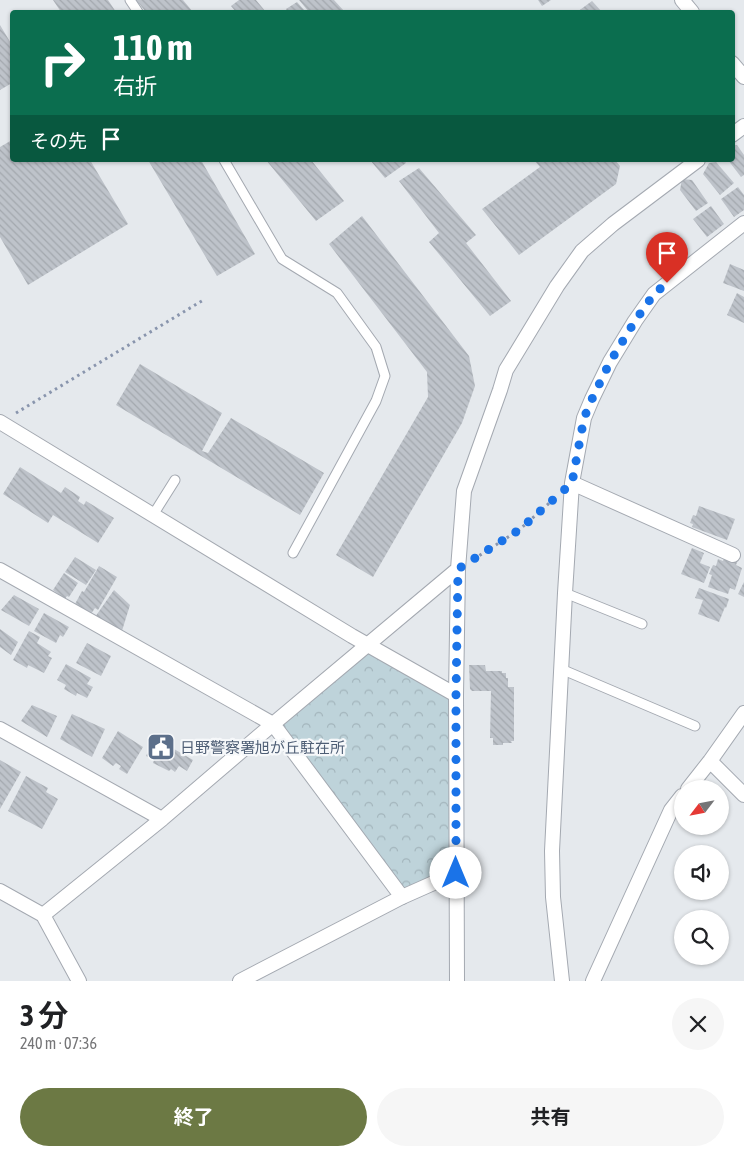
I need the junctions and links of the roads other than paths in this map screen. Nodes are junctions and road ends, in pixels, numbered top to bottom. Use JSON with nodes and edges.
{"nodes":[{"id":1,"x":682,"y":0,"type":"edge"},
{"id":2,"x":690,"y":10,"type":"edge"},
{"id":3,"x":735,"y":66,"type":"edge"},
{"id":4,"x":744,"y":77,"type":"edge"},
{"id":5,"x":225,"y":162,"type":"edge"},
{"id":6,"x":695,"y":162,"type":"edge"},
{"id":7,"x":744,"y":222,"type":"edge"},
{"id":8,"x":0,"y":422,"type":"edge"},
{"id":9,"x":175,"y":480,"type":"dead end"},
{"id":10,"x":572,"y":483,"type":"junction"},
{"id":11,"x":153,"y":515,"type":"junction"},
{"id":12,"x":293,"y":553,"type":"dead end"},
{"id":13,"x":733,"y":555,"type":"dead end"},
{"id":14,"x":458,"y":569,"type":"junction"},
{"id":15,"x":0,"y":570,"type":"edge"},
{"id":16,"x":565,"y":593,"type":"junction"},
{"id":17,"x":642,"y":624,"type":"dead end"},
{"id":18,"x":368,"y":645,"type":"junction"},
{"id":19,"x":561,"y":669,"type":"junction"},
{"id":20,"x":456,"y":695,"type":"junction"},
{"id":21,"x":744,"y":713,"type":"edge"},
{"id":22,"x":273,"y":724,"type":"junction"},
{"id":23,"x":695,"y":726,"type":"dead end"},
{"id":24,"x":0,"y":729,"type":"edge"},
{"id":25,"x":710,"y":761,"type":"junction"},
{"id":26,"x":695,"y":780,"type":"edge"},
{"id":27,"x":744,"y":795,"type":"edge"},
{"id":28,"x":674,"y":806,"type":"edge"},
{"id":29,"x":162,"y":820,"type":"junction"},
{"id":30,"x":456,"y":873,"type":"junction"},
{"id":31,"x":0,"y":890,"type":"edge"},
{"id":32,"x":402,"y":897,"type":"junction"},
{"id":33,"x":43,"y":915,"type":"junction"},
{"id":34,"x":79,"y":981,"type":"edge"},
{"id":35,"x":240,"y":981,"type":"edge"},
{"id":36,"x":457,"y":981,"type":"edge"},
{"id":37,"x":562,"y":981,"type":"edge"},
{"id":38,"x":593,"y":981,"type":"edge"}],
"edges":[{"from":1,"to":2,"type":"street"},
{"from":3,"to":4,"type":"street"},
{"from":5,"to":12,"type":"lane"},
{"from":6,"to":14,"type":"street"},
{"from":7,"to":10,"type":"street"},
{"from":8,"to":11,"type":"street"},
{"from":9,"to":11,"type":"lane"},
{"from":10,"to":13,"type":"street"},
{"from":10,"to":16,"type":"street"},
{"from":11,"to":18,"type":"street"},
{"from":14,"to":18,"type":"street"},
{"from":14,"to":20,"type":"street"},
{"from":15,"to":22,"type":"street"},
{"from":16,"to":17,"type":"lane"},
{"from":16,"to":19,"type":"street"},
{"from":18,"to":20,"type":"street"},
{"from":18,"to":22,"type":"street"},
{"from":19,"to":23,"type":"lane"},
{"from":19,"to":37,"type":"street"},
{"from":20,"to":30,"type":"street"},
{"from":21,"to":25,"type":"street"},
{"from":22,"to":29,"type":"street"},
{"from":22,"to":32,"type":"street"},
{"from":24,"to":29,"type":"street"},
{"from":25,"to":26,"type":"street"},
{"from":25,"to":27,"type":"street"},
{"from":28,"to":38,"type":"street"},
{"from":29,"to":33,"type":"street"},
{"from":30,"to":32,"type":"street"},
{"from":30,"to":36,"type":"street"},
{"from":31,"to":33,"type":"street"},
{"from":32,"to":35,"type":"street"},
{"from":33,"to":34,"type":"street"}]}
